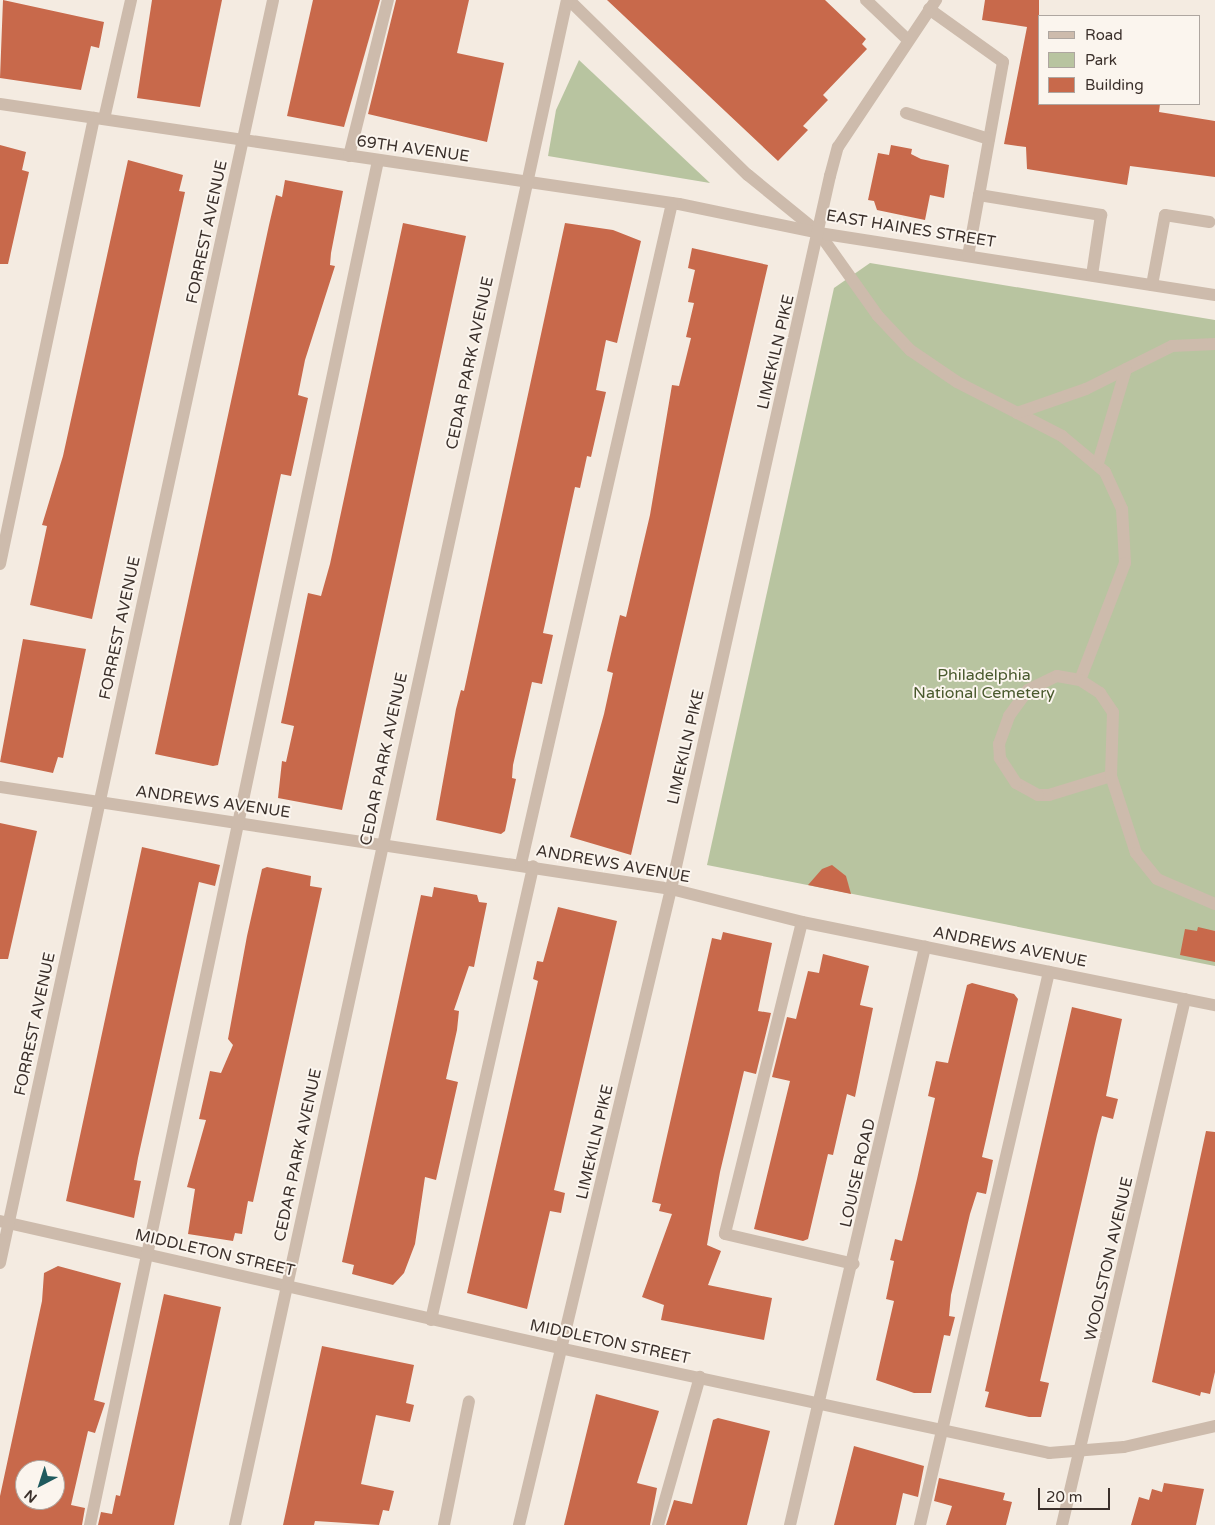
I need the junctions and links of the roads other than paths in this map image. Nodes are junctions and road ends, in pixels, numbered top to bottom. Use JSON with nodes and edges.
{"nodes":[{"id":1,"x":131,"y":0,"type":"edge"},
{"id":2,"x":273,"y":0,"type":"edge"},
{"id":3,"x":388,"y":0,"type":"edge"},
{"id":4,"x":568,"y":0,"type":"edge"},
{"id":5,"x":866,"y":0,"type":"edge"},
{"id":6,"x":933,"y":5,"type":"edge"},
{"id":7,"x":908,"y":40,"type":"junction"},
{"id":8,"x":0,"y":104,"type":"edge"},
{"id":9,"x":906,"y":113,"type":"dead end"},
{"id":10,"x":99,"y":119,"type":"junction"},
{"id":11,"x":989,"y":139,"type":"junction"},
{"id":12,"x":244,"y":141,"type":"junction"},
{"id":13,"x":349,"y":156,"type":"junction"},
{"id":14,"x":378,"y":160,"type":"junction"},
{"id":15,"x":526,"y":182,"type":"junction"},
{"id":16,"x":980,"y":195,"type":"junction"},
{"id":17,"x":672,"y":203,"type":"junction"},
{"id":18,"x":1209,"y":222,"type":"dead end"},
{"id":19,"x":819,"y":233,"type":"junction"},
{"id":20,"x":968,"y":256,"type":"junction"},
{"id":21,"x":1092,"y":275,"type":"junction"},
{"id":22,"x":1152,"y":285,"type":"junction"},
{"id":23,"x":1215,"y":295,"type":"edge"},
{"id":24,"x":1215,"y":344,"type":"edge"},
{"id":25,"x":1126,"y":369,"type":"junction"},
{"id":26,"x":1017,"y":413,"type":"junction"},
{"id":27,"x":1098,"y":463,"type":"junction"},
{"id":28,"x":0,"y":564,"type":"edge"},
{"id":29,"x":1080,"y":680,"type":"junction"},
{"id":30,"x":1111,"y":776,"type":"junction"},
{"id":31,"x":0,"y":787,"type":"edge"},
{"id":32,"x":99,"y":801,"type":"junction"},
{"id":33,"x":241,"y":823,"type":"junction"},
{"id":34,"x":382,"y":843,"type":"junction"},
{"id":35,"x":527,"y":865,"type":"junction"},
{"id":36,"x":671,"y":889,"type":"junction"},
{"id":37,"x":1215,"y":904,"type":"edge"},
{"id":38,"x":802,"y":922,"type":"junction"},
{"id":39,"x":926,"y":947,"type":"junction"},
{"id":40,"x":1049,"y":972,"type":"junction"},
{"id":41,"x":1185,"y":999,"type":"junction"},
{"id":42,"x":1215,"y":1005,"type":"edge"},
{"id":43,"x":4,"y":1222,"type":"edge"},
{"id":44,"x":150,"y":1254,"type":"junction"},
{"id":45,"x":0,"y":1263,"type":"edge"},
{"id":46,"x":854,"y":1264,"type":"junction"},
{"id":47,"x":286,"y":1286,"type":"junction"},
{"id":48,"x":431,"y":1320,"type":"junction"},
{"id":49,"x":564,"y":1350,"type":"junction"},
{"id":50,"x":700,"y":1377,"type":"junction"},
{"id":51,"x":469,"y":1401,"type":"dead end"},
{"id":52,"x":820,"y":1406,"type":"junction"},
{"id":53,"x":1215,"y":1426,"type":"edge"},
{"id":54,"x":943,"y":1430,"type":"junction"},
{"id":55,"x":1080,"y":1453,"type":"junction"},
{"id":56,"x":90,"y":1525,"type":"edge"},
{"id":57,"x":235,"y":1525,"type":"edge"},
{"id":58,"x":444,"y":1525,"type":"edge"},
{"id":59,"x":520,"y":1525,"type":"edge"},
{"id":60,"x":658,"y":1525,"type":"edge"},
{"id":61,"x":790,"y":1525,"type":"edge"},
{"id":62,"x":920,"y":1525,"type":"edge"},
{"id":63,"x":1062,"y":1525,"type":"edge"}],
"edges":[{"from":1,"to":10,"type":"street"},
{"from":2,"to":12,"type":"street","name":"FORREST AVENUE"},
{"from":3,"to":13,"type":"street"},
{"from":4,"to":15,"type":"street","name":"CEDAR PARK AVENUE"},
{"from":4,"to":19,"type":"street","name":"EAST HAINES STREET"},
{"from":5,"to":7,"type":"street"},
{"from":6,"to":7,"type":"street","name":"LIMEKILN PIKE"},
{"from":6,"to":11,"type":"street"},
{"from":7,"to":19,"type":"street","name":"LIMEKILN PIKE"},
{"from":8,"to":10,"type":"street","name":"69TH AVENUE"},
{"from":9,"to":11,"type":"street"},
{"from":10,"to":12,"type":"street","name":"69TH AVENUE"},
{"from":10,"to":28,"type":"street"},
{"from":11,"to":16,"type":"street"},
{"from":12,"to":13,"type":"street","name":"69TH AVENUE"},
{"from":12,"to":32,"type":"street","name":"FORREST AVENUE"},
{"from":13,"to":14,"type":"street","name":"69TH AVENUE"},
{"from":14,"to":15,"type":"street","name":"69TH AVENUE"},
{"from":14,"to":33,"type":"street"},
{"from":15,"to":17,"type":"street","name":"69TH AVENUE"},
{"from":15,"to":34,"type":"street","name":"CEDAR PARK AVENUE"},
{"from":16,"to":20,"type":"street"},
{"from":16,"to":21,"type":"street"},
{"from":17,"to":19,"type":"street","name":"69TH AVENUE"},
{"from":17,"to":35,"type":"street"},
{"from":18,"to":22,"type":"street"},
{"from":19,"to":20,"type":"street","name":"EAST HAINES STREET"},
{"from":19,"to":26,"type":"street"},
{"from":19,"to":36,"type":"street","name":"LIMEKILN PIKE"},
{"from":20,"to":21,"type":"street","name":"EAST HAINES STREET"},
{"from":21,"to":22,"type":"street","name":"EAST HAINES STREET"},
{"from":22,"to":23,"type":"street","name":"EAST HAINES STREET"},
{"from":24,"to":25,"type":"street"},
{"from":25,"to":26,"type":"street"},
{"from":25,"to":27,"type":"street"},
{"from":26,"to":27,"type":"street"},
{"from":27,"to":29,"type":"street"},
{"from":29,"to":30,"type":"street"},
{"from":29,"to":30,"type":"street"},
{"from":30,"to":37,"type":"street"},
{"from":31,"to":32,"type":"street","name":"ANDREWS AVENUE"},
{"from":32,"to":33,"type":"street","name":"ANDREWS AVENUE"},
{"from":32,"to":43,"type":"street","name":"FORREST AVENUE"},
{"from":33,"to":34,"type":"street","name":"ANDREWS AVENUE"},
{"from":33,"to":44,"type":"street"},
{"from":34,"to":35,"type":"street","name":"ANDREWS AVENUE"},
{"from":34,"to":47,"type":"street","name":"CEDAR PARK AVENUE"},
{"from":35,"to":36,"type":"street","name":"ANDREWS AVENUE"},
{"from":35,"to":48,"type":"street"},
{"from":36,"to":38,"type":"street","name":"ANDREWS AVENUE"},
{"from":36,"to":49,"type":"street","name":"LIMEKILN PIKE"},
{"from":38,"to":39,"type":"street","name":"ANDREWS AVENUE"},
{"from":38,"to":46,"type":"street"},
{"from":39,"to":40,"type":"street","name":"ANDREWS AVENUE"},
{"from":39,"to":46,"type":"street","name":"LOUISE ROAD"},
{"from":40,"to":41,"type":"street","name":"ANDREWS AVENUE"},
{"from":40,"to":54,"type":"street"},
{"from":41,"to":42,"type":"street","name":"ANDREWS AVENUE"},
{"from":41,"to":55,"type":"street","name":"WOOLSTON AVENUE"},
{"from":43,"to":44,"type":"street","name":"MIDDLETON STREET"},
{"from":43,"to":45,"type":"street","name":"FORREST AVENUE"},
{"from":44,"to":47,"type":"street","name":"MIDDLETON STREET"},
{"from":44,"to":56,"type":"street"},
{"from":46,"to":52,"type":"street","name":"LOUISE ROAD"},
{"from":47,"to":48,"type":"street","name":"MIDDLETON STREET"},
{"from":47,"to":57,"type":"street","name":"CEDAR PARK AVENUE"},
{"from":48,"to":49,"type":"street","name":"MIDDLETON STREET"},
{"from":49,"to":50,"type":"street","name":"MIDDLETON STREET"},
{"from":49,"to":59,"type":"street","name":"LIMEKILN PIKE"},
{"from":50,"to":52,"type":"street","name":"MIDDLETON STREET"},
{"from":50,"to":60,"type":"street"},
{"from":51,"to":58,"type":"street"},
{"from":52,"to":54,"type":"street","name":"MIDDLETON STREET"},
{"from":52,"to":61,"type":"street","name":"LOUISE ROAD"},
{"from":53,"to":55,"type":"street","name":"MIDDLETON STREET"},
{"from":54,"to":55,"type":"street","name":"MIDDLETON STREET"},
{"from":54,"to":62,"type":"street"},
{"from":55,"to":63,"type":"street","name":"WOOLSTON AVENUE"}]}
